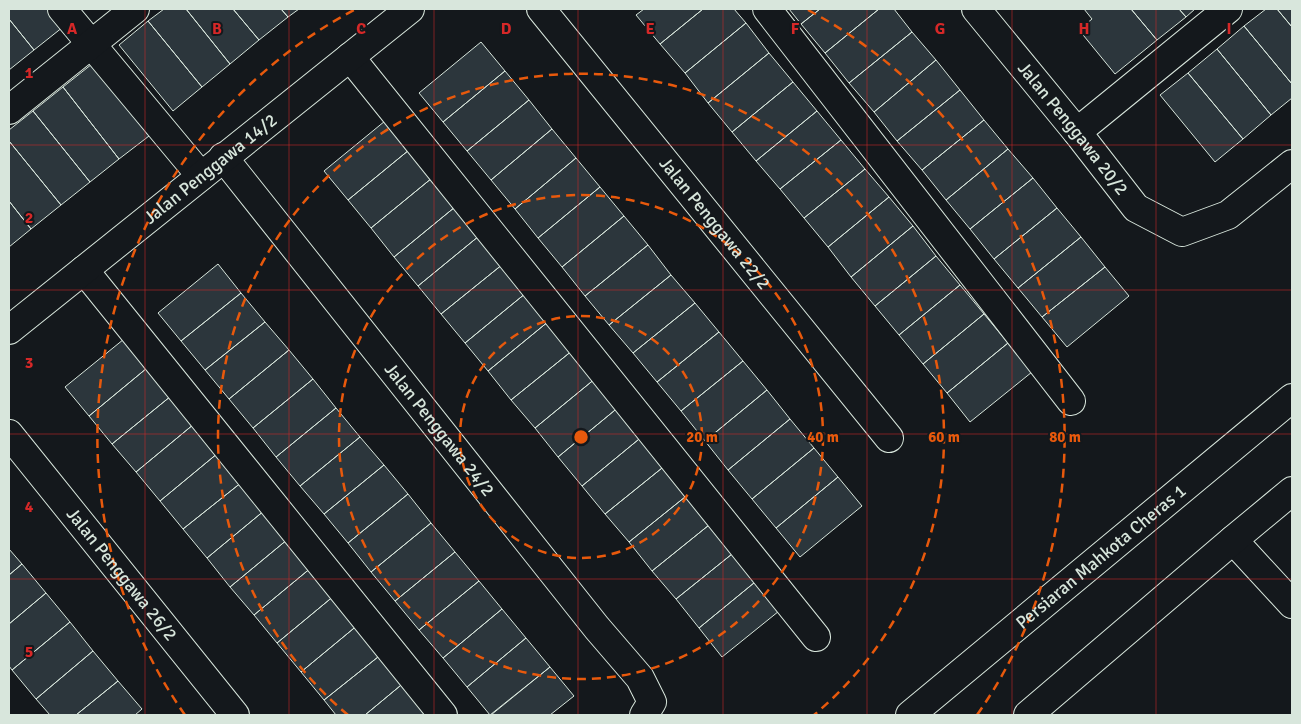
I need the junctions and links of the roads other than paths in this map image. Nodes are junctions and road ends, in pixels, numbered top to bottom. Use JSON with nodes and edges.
{"nodes":[{"id":1,"x":62,"y":9,"type":"edge"},
{"id":2,"x":134,"y":9,"type":"edge"},
{"id":3,"x":410,"y":9,"type":"edge"},
{"id":4,"x":541,"y":9,"type":"edge"},
{"id":5,"x":767,"y":9,"type":"edge"},
{"id":6,"x":976,"y":9,"type":"edge"},
{"id":7,"x":1228,"y":9,"type":"edge"},
{"id":8,"x":90,"y":44,"type":"junction"},
{"id":9,"x":350,"y":57,"type":"junction"},
{"id":10,"x":9,"y":110,"type":"edge"},
{"id":11,"x":1077,"y":132,"type":"junction"},
{"id":12,"x":224,"y":158,"type":"junction"},
{"id":13,"x":1292,"y":164,"type":"edge"},
{"id":14,"x":201,"y":176,"type":"junction"},
{"id":15,"x":84,"y":270,"type":"junction"},
{"id":16,"x":9,"y":330,"type":"edge"},
{"id":17,"x":1292,"y":398,"type":"edge"},
{"id":18,"x":1070,"y":401,"type":"dead end"},
{"id":19,"x":9,"y":434,"type":"edge"},
{"id":20,"x":889,"y":438,"type":"dead end"},
{"id":21,"x":1292,"y":491,"type":"edge"},
{"id":22,"x":1233,"y":540,"type":"junction"},
{"id":23,"x":1292,"y":604,"type":"edge"},
{"id":24,"x":816,"y":637,"type":"dead end"},
{"id":25,"x":648,"y":709,"type":"edge"},
{"id":26,"x":235,"y":715,"type":"edge"},
{"id":27,"x":444,"y":715,"type":"edge"},
{"id":28,"x":910,"y":715,"type":"edge"},
{"id":29,"x":1028,"y":715,"type":"edge"}],
"edges":[{"from":1,"to":8,"type":"street"},
{"from":2,"to":8,"type":"street"},
{"from":3,"to":9,"type":"street","name":"Jalan Penggawa 14/2"},
{"from":4,"to":20,"type":"street","name":"Jalan Penggawa 22/2"},
{"from":5,"to":18,"type":"street"},
{"from":6,"to":11,"type":"street","name":"Jalan Penggawa 20/2"},
{"from":7,"to":11,"type":"street"},
{"from":8,"to":10,"type":"street"},
{"from":8,"to":14,"type":"street"},
{"from":9,"to":12,"type":"street","name":"Jalan Penggawa 14/2"},
{"from":9,"to":24,"type":"street"},
{"from":11,"to":13,"type":"street","name":"Jalan Penggawa 20/2"},
{"from":12,"to":14,"type":"street","name":"Jalan Penggawa 14/2"},
{"from":12,"to":25,"type":"street","name":"Jalan Penggawa 24/2"},
{"from":14,"to":15,"type":"street","name":"Jalan Penggawa 14/2"},
{"from":15,"to":16,"type":"street","name":"Jalan Penggawa 14/2"},
{"from":15,"to":27,"type":"street"},
{"from":17,"to":28,"type":"street","name":"Persiaran Mahkota Cheras 1"},
{"from":19,"to":26,"type":"street","name":"Jalan Penggawa 26/2"},
{"from":21,"to":22,"type":"street"},
{"from":22,"to":23,"type":"street"},
{"from":22,"to":29,"type":"street"}]}
